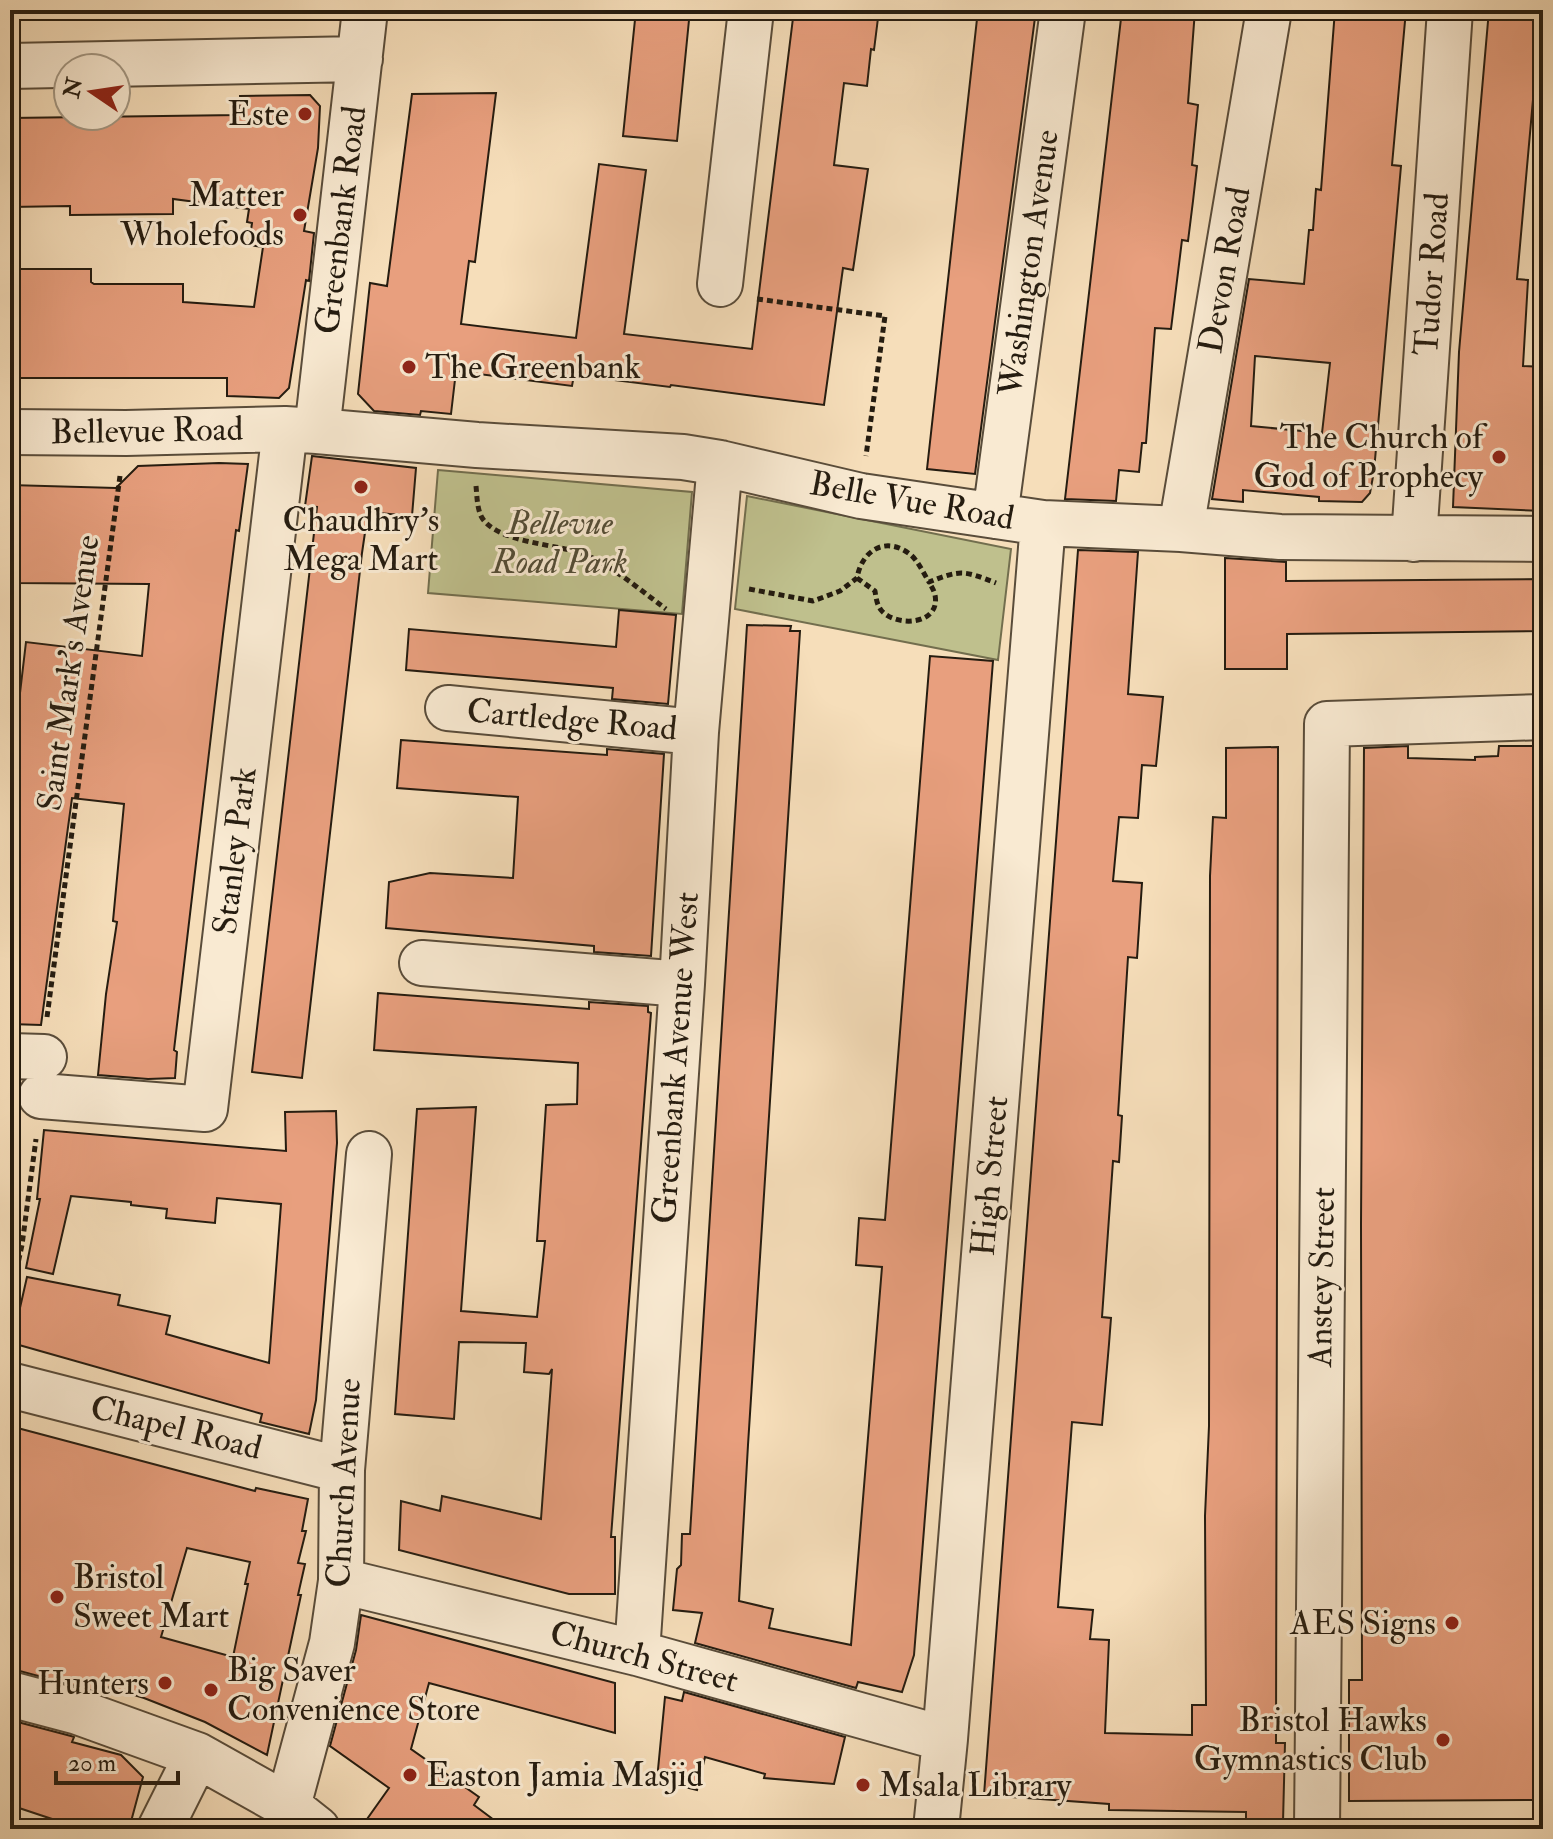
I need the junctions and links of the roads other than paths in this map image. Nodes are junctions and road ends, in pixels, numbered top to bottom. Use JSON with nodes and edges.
{"nodes":[{"id":1,"x":365,"y":10,"type":"edge"},
{"id":2,"x":751,"y":10,"type":"edge"},
{"id":3,"x":1063,"y":10,"type":"edge"},
{"id":4,"x":1269,"y":10,"type":"edge"},
{"id":5,"x":1450,"y":10,"type":"edge"},
{"id":6,"x":360,"y":59,"type":"junction"},
{"id":7,"x":10,"y":66,"type":"edge"},
{"id":8,"x":720,"y":284,"type":"road end"},
{"id":9,"x":301,"y":430,"type":"junction"},
{"id":10,"x":10,"y":432,"type":"edge"},
{"id":11,"x":720,"y":463,"type":"junction"},
{"id":12,"x":995,"y":516,"type":"junction"},
{"id":13,"x":1043,"y":523,"type":"junction"},
{"id":14,"x":1181,"y":529,"type":"junction"},
{"id":15,"x":1414,"y":539,"type":"junction"},
{"id":16,"x":1543,"y":539,"type":"edge"},
{"id":17,"x":448,"y":708,"type":"dead end"},
{"id":18,"x":1543,"y":717,"type":"edge"},
{"id":19,"x":696,"y":732,"type":"junction"},
{"id":20,"x":422,"y":963,"type":"dead end"},
{"id":21,"x":682,"y":984,"type":"junction"},
{"id":22,"x":31,"y":1070,"type":"edge"},
{"id":23,"x":369,"y":1154,"type":"dead end"},
{"id":24,"x":10,"y":1385,"type":"edge"},
{"id":25,"x":342,"y":1470,"type":"junction"},
{"id":26,"x":341,"y":1581,"type":"junction"},
{"id":27,"x":637,"y":1653,"type":"junction"},
{"id":28,"x":10,"y":1694,"type":"edge"},
{"id":29,"x":945,"y":1739,"type":"junction"},
{"id":30,"x":197,"y":1755,"type":"junction"},
{"id":31,"x":303,"y":1818,"type":"edge"},
{"id":32,"x":160,"y":1829,"type":"edge"},
{"id":33,"x":936,"y":1829,"type":"edge"},
{"id":34,"x":1317,"y":1829,"type":"edge"}],
"edges":[{"from":1,"to":6,"type":"street","name":"Greenbank Road"},
{"from":2,"to":8,"type":"street"},
{"from":3,"to":12,"type":"street","name":"Washington Avenue"},
{"from":4,"to":14,"type":"street","name":"Devon Road"},
{"from":5,"to":15,"type":"street","name":"Tudor Road"},
{"from":6,"to":7,"type":"street"},
{"from":6,"to":9,"type":"street","name":"Greenbank Road"},
{"from":9,"to":10,"type":"street","name":"Bellevue Road"},
{"from":9,"to":11,"type":"street","name":"Belle Vue Road"},
{"from":9,"to":22,"type":"street","name":"Stanley Park"},
{"from":11,"to":12,"type":"street","name":"Belle Vue Road"},
{"from":11,"to":19,"type":"street","name":"Greenbank Avenue West"},
{"from":12,"to":13,"type":"street","name":"Belle Vue Road"},
{"from":13,"to":14,"type":"street","name":"Belle Vue Road"},
{"from":13,"to":29,"type":"street","name":"High Street"},
{"from":14,"to":15,"type":"street","name":"Belle Vue Road"},
{"from":15,"to":16,"type":"street","name":"Belle Vue Road"},
{"from":17,"to":19,"type":"street","name":"Cartledge Road"},
{"from":18,"to":34,"type":"street","name":"Anstey Street"},
{"from":19,"to":21,"type":"street","name":"Greenbank Avenue West"},
{"from":20,"to":21,"type":"street"},
{"from":21,"to":27,"type":"street","name":"Greenbank Avenue West"},
{"from":23,"to":25,"type":"street","name":"Church Avenue"},
{"from":24,"to":25,"type":"street","name":"Chapel Road"},
{"from":25,"to":26,"type":"street","name":"Church Avenue"},
{"from":26,"to":27,"type":"street","name":"Church Street"},
{"from":26,"to":31,"type":"street","name":"Church Avenue"},
{"from":27,"to":29,"type":"street","name":"Church Street"},
{"from":28,"to":30,"type":"street"},
{"from":29,"to":33,"type":"street","name":"High Street"},
{"from":30,"to":31,"type":"street"},
{"from":30,"to":32,"type":"street"}]}
